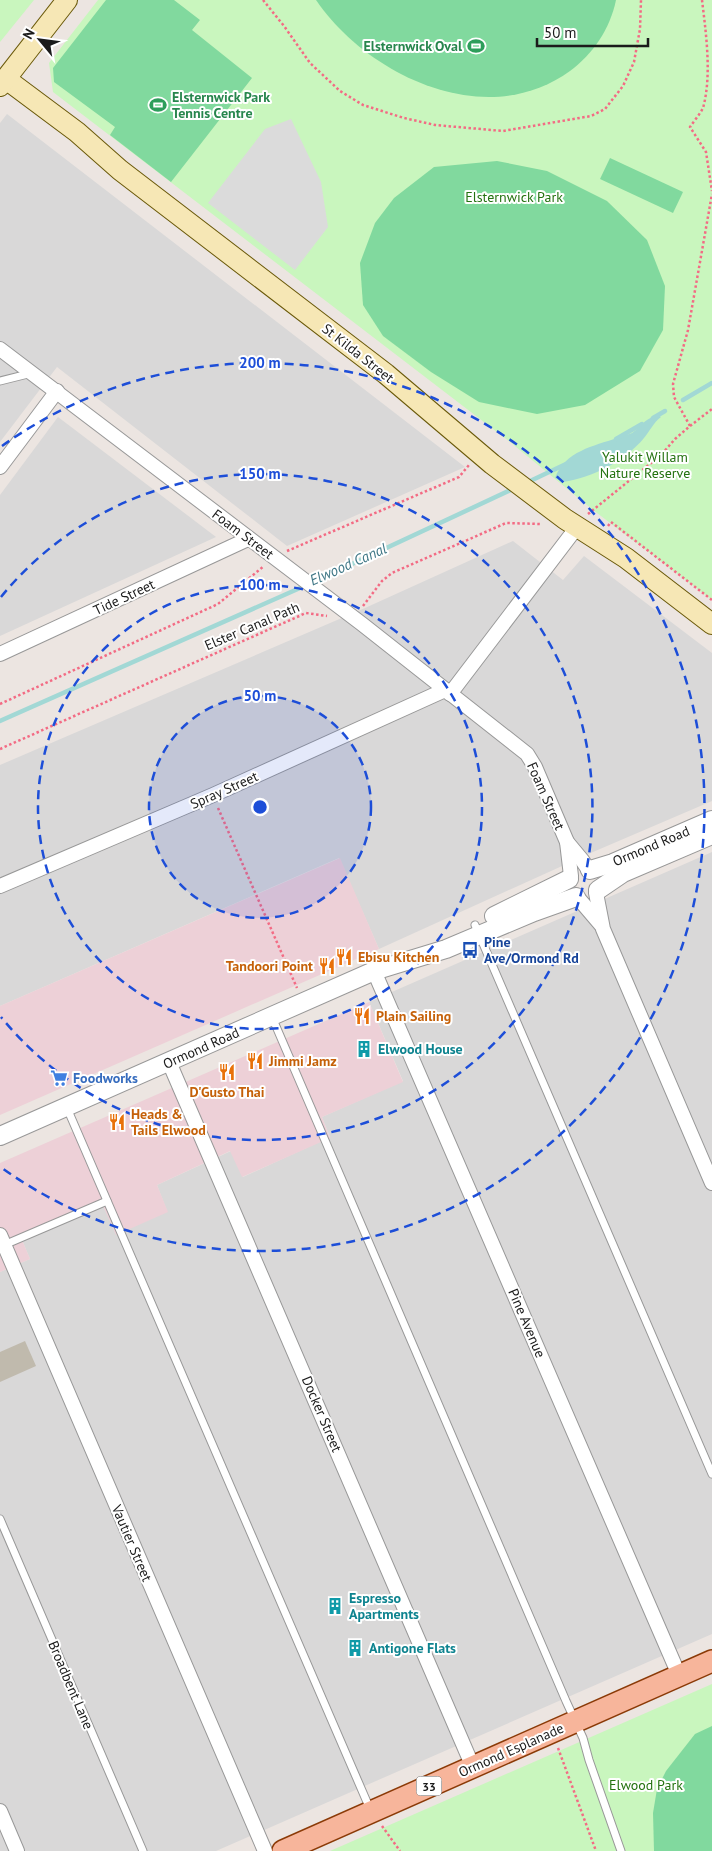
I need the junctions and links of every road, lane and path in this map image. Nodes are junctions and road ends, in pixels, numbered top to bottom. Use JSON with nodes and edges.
{"nodes":[{"id":1,"x":67,"y":0,"type":"edge"},
{"id":2,"x":263,"y":0,"type":"edge"},
{"id":3,"x":641,"y":0,"type":"edge"},
{"id":4,"x":702,"y":0,"type":"edge"},
{"id":5,"x":2,"y":79,"type":"edge"},
{"id":6,"x":712,"y":192,"type":"edge"},
{"id":7,"x":0,"y":349,"type":"edge"},
{"id":8,"x":32,"y":373,"type":"junction"},
{"id":9,"x":0,"y":381,"type":"edge"},
{"id":10,"x":56,"y":391,"type":"junction"},
{"id":11,"x":712,"y":409,"type":"edge"},
{"id":12,"x":690,"y":426,"type":"junction"},
{"id":13,"x":486,"y":458,"type":"junction"},
{"id":14,"x":0,"y":467,"type":"edge"},
{"id":15,"x":546,"y":514,"type":"junction"},
{"id":16,"x":578,"y":526,"type":"junction"},
{"id":17,"x":248,"y":539,"type":"junction"},
{"id":18,"x":274,"y":558,"type":"junction"},
{"id":19,"x":346,"y":612,"type":"junction"},
{"id":20,"x":712,"y":624,"type":"edge"},
{"id":21,"x":0,"y":654,"type":"edge"},
{"id":22,"x":448,"y":692,"type":"junction"},
{"id":23,"x":0,"y":704,"type":"edge"},
{"id":24,"x":0,"y":749,"type":"edge"},
{"id":25,"x":213,"y":795,"type":"junction"},
{"id":26,"x":712,"y":820,"type":"edge"},
{"id":27,"x":712,"y":835,"type":"edge"},
{"id":28,"x":567,"y":842,"type":"junction"},
{"id":29,"x":589,"y":870,"type":"junction"},
{"id":30,"x":570,"y":877,"type":"junction"},
{"id":31,"x":0,"y":886,"type":"edge"},
{"id":32,"x":597,"y":891,"type":"junction"},
{"id":33,"x":577,"y":898,"type":"junction"},
{"id":34,"x":604,"y":929,"type":"junction"},
{"id":35,"x":477,"y":930,"type":"junction"},
{"id":36,"x":374,"y":971,"type":"junction"},
{"id":37,"x":303,"y":1002,"type":"junction"},
{"id":38,"x":272,"y":1017,"type":"junction"},
{"id":39,"x":169,"y":1062,"type":"junction"},
{"id":40,"x":66,"y":1107,"type":"junction"},
{"id":41,"x":0,"y":1136,"type":"edge"},
{"id":42,"x":712,"y":1182,"type":"edge"},
{"id":43,"x":107,"y":1201,"type":"junction"},
{"id":44,"x":2,"y":1240,"type":"edge"},
{"id":45,"x":712,"y":1474,"type":"edge"},
{"id":46,"x":0,"y":1519,"type":"edge"},
{"id":47,"x":712,"y":1661,"type":"edge"},
{"id":48,"x":679,"y":1675,"type":"junction"},
{"id":49,"x":576,"y":1721,"type":"junction"},
{"id":50,"x":550,"y":1752,"type":"dead end"},
{"id":51,"x":473,"y":1767,"type":"junction"},
{"id":52,"x":0,"y":1811,"type":"edge"},
{"id":53,"x":376,"y":1819,"type":"junction"},
{"id":54,"x":17,"y":1851,"type":"edge"},
{"id":55,"x":143,"y":1851,"type":"edge"},
{"id":56,"x":265,"y":1851,"type":"edge"},
{"id":57,"x":284,"y":1851,"type":"edge"},
{"id":58,"x":400,"y":1851,"type":"edge"},
{"id":59,"x":596,"y":1851,"type":"edge"},
{"id":60,"x":621,"y":1851,"type":"edge"}],
"edges":[{"from":1,"to":5,"type":"main road"},
{"from":2,"to":3,"type":"path"},
{"from":4,"to":6,"type":"path"},
{"from":5,"to":13,"type":"main road","name":"St Kilda Street"},
{"from":6,"to":12,"type":"path"},
{"from":7,"to":8,"type":"street","name":"Foam Street"},
{"from":8,"to":9,"type":"lane"},
{"from":8,"to":10,"type":"street","name":"Foam Street"},
{"from":10,"to":14,"type":"street"},
{"from":10,"to":17,"type":"street","name":"Foam Street"},
{"from":11,"to":12,"type":"path"},
{"from":12,"to":16,"type":"path"},
{"from":13,"to":15,"type":"main road","name":"St Kilda Street"},
{"from":13,"to":18,"type":"path"},
{"from":15,"to":16,"type":"main road","name":"St Kilda Street"},
{"from":15,"to":19,"type":"path","name":"Elster Canal Path"},
{"from":16,"to":20,"type":"main road","name":"St Kilda Street"},
{"from":16,"to":22,"type":"street","name":"Spray Street"},
{"from":17,"to":18,"type":"street","name":"Foam Street"},
{"from":17,"to":21,"type":"street","name":"Tide Street"},
{"from":18,"to":19,"type":"street","name":"Foam Street"},
{"from":18,"to":23,"type":"path"},
{"from":19,"to":22,"type":"street","name":"Foam Street"},
{"from":19,"to":24,"type":"path","name":"Elster Canal Path"},
{"from":22,"to":25,"type":"street","name":"Spray Street"},
{"from":22,"to":28,"type":"street","name":"Foam Street"},
{"from":25,"to":31,"type":"street","name":"Spray Street"},
{"from":25,"to":37,"type":"path"},
{"from":26,"to":29,"type":"street","name":"Ormond Road"},
{"from":27,"to":32,"type":"street","name":"Ormond Road"},
{"from":28,"to":29,"type":"street","name":"Foam Street"},
{"from":28,"to":30,"type":"street","name":"Foam Street"},
{"from":29,"to":30,"type":"street"},
{"from":29,"to":32,"type":"street"},
{"from":30,"to":33,"type":"street"},
{"from":30,"to":35,"type":"street","name":"Ormond Road"},
{"from":32,"to":33,"type":"street"},
{"from":32,"to":34,"type":"street"},
{"from":33,"to":34,"type":"street"},
{"from":33,"to":35,"type":"street","name":"Ormond Road"},
{"from":34,"to":42,"type":"street"},
{"from":35,"to":36,"type":"street","name":"Ormond Road"},
{"from":35,"to":45,"type":"lane"},
{"from":36,"to":37,"type":"street","name":"Ormond Road"},
{"from":36,"to":48,"type":"street","name":"Pine Avenue"},
{"from":37,"to":38,"type":"street","name":"Ormond Road"},
{"from":38,"to":39,"type":"street","name":"Ormond Road"},
{"from":38,"to":49,"type":"lane"},
{"from":39,"to":40,"type":"street","name":"Ormond Road"},
{"from":39,"to":51,"type":"street","name":"Docker Street"},
{"from":40,"to":41,"type":"street","name":"Ormond Road"},
{"from":40,"to":43,"type":"lane"},
{"from":43,"to":44,"type":"lane"},
{"from":43,"to":53,"type":"lane"},
{"from":44,"to":56,"type":"street","name":"Vautier Street"},
{"from":46,"to":55,"type":"lane","name":"Broadbent Lane"},
{"from":47,"to":48,"type":"main road","name":"Ormond Esplanade","number":"33"},
{"from":48,"to":49,"type":"main road","name":"Ormond Esplanade","number":"33"},
{"from":49,"to":51,"type":"main road","name":"Ormond Esplanade","number":"33"},
{"from":49,"to":60,"type":"lane"},
{"from":50,"to":59,"type":"path"},
{"from":51,"to":53,"type":"main road","name":"Ormond Esplanade","number":"33"},
{"from":52,"to":54,"type":"street"},
{"from":53,"to":57,"type":"main road","name":"Ormond Esplanade","number":"33"},
{"from":53,"to":58,"type":"path"}]}
